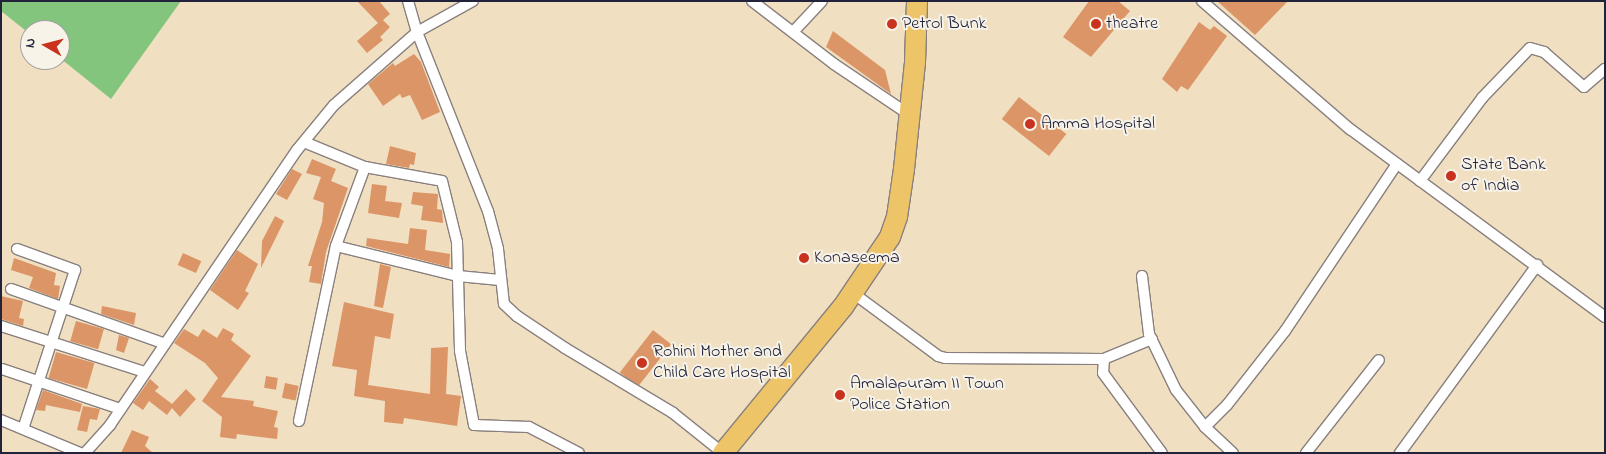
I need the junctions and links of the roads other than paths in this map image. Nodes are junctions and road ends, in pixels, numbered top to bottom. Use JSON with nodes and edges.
{"nodes":[{"id":1,"x":408,"y":1,"type":"edge"},
{"id":2,"x":474,"y":1,"type":"edge"},
{"id":3,"x":752,"y":1,"type":"edge"},
{"id":4,"x":822,"y":1,"type":"edge"},
{"id":5,"x":918,"y":1,"type":"edge"},
{"id":6,"x":1202,"y":1,"type":"edge"},
{"id":7,"x":417,"y":32,"type":"junction"},
{"id":8,"x":792,"y":32,"type":"junction"},
{"id":9,"x":1605,"y":69,"type":"edge"},
{"id":10,"x":910,"y":115,"type":"junction"},
{"id":11,"x":304,"y":142,"type":"junction"},
{"id":12,"x":1397,"y":164,"type":"junction"},
{"id":13,"x":365,"y":167,"type":"junction"},
{"id":14,"x":1420,"y":180,"type":"junction"},
{"id":15,"x":336,"y":246,"type":"junction"},
{"id":16,"x":17,"y":249,"type":"dead end"},
{"id":17,"x":1537,"y":265,"type":"junction"},
{"id":18,"x":458,"y":276,"type":"junction"},
{"id":19,"x":1142,"y":276,"type":"dead end"},
{"id":20,"x":500,"y":280,"type":"junction"},
{"id":21,"x":11,"y":289,"type":"dead end"},
{"id":22,"x":853,"y":293,"type":"junction"},
{"id":23,"x":63,"y":308,"type":"junction"},
{"id":24,"x":1605,"y":317,"type":"edge"},
{"id":25,"x":1,"y":326,"type":"edge"},
{"id":26,"x":1152,"y":339,"type":"junction"},
{"id":27,"x":163,"y":343,"type":"junction"},
{"id":28,"x":51,"y":344,"type":"junction"},
{"id":29,"x":1104,"y":359,"type":"junction"},
{"id":30,"x":1379,"y":360,"type":"dead end"},
{"id":31,"x":2,"y":369,"type":"edge"},
{"id":32,"x":144,"y":372,"type":"junction"},
{"id":33,"x":39,"y":381,"type":"junction"},
{"id":34,"x":120,"y":409,"type":"junction"},
{"id":35,"x":1,"y":420,"type":"edge"},
{"id":36,"x":299,"y":421,"type":"dead end"},
{"id":37,"x":1205,"y":426,"type":"junction"},
{"id":38,"x":23,"y":429,"type":"junction"},
{"id":39,"x":80,"y":453,"type":"edge"},
{"id":40,"x":85,"y":453,"type":"edge"},
{"id":41,"x":580,"y":453,"type":"edge"},
{"id":42,"x":723,"y":453,"type":"edge"},
{"id":43,"x":1162,"y":453,"type":"edge"},
{"id":44,"x":1233,"y":453,"type":"edge"},
{"id":45,"x":1306,"y":453,"type":"edge"},
{"id":46,"x":1400,"y":453,"type":"edge"}],
"edges":[{"from":1,"to":7,"type":"street"},
{"from":2,"to":7,"type":"street"},
{"from":3,"to":8,"type":"street"},
{"from":4,"to":8,"type":"street"},
{"from":5,"to":10,"type":"highway"},
{"from":6,"to":12,"type":"street"},
{"from":7,"to":11,"type":"street"},
{"from":7,"to":20,"type":"street"},
{"from":8,"to":10,"type":"street"},
{"from":9,"to":14,"type":"street"},
{"from":10,"to":22,"type":"highway"},
{"from":11,"to":13,"type":"street"},
{"from":11,"to":27,"type":"street"},
{"from":12,"to":14,"type":"street"},
{"from":12,"to":37,"type":"street"},
{"from":13,"to":15,"type":"street"},
{"from":13,"to":18,"type":"street"},
{"from":14,"to":17,"type":"street"},
{"from":15,"to":18,"type":"street"},
{"from":15,"to":36,"type":"street"},
{"from":16,"to":23,"type":"street"},
{"from":17,"to":24,"type":"street"},
{"from":17,"to":46,"type":"street"},
{"from":18,"to":20,"type":"street"},
{"from":18,"to":41,"type":"street"},
{"from":19,"to":26,"type":"street"},
{"from":20,"to":42,"type":"street"},
{"from":21,"to":23,"type":"street"},
{"from":22,"to":29,"type":"street"},
{"from":22,"to":42,"type":"highway"},
{"from":23,"to":27,"type":"street"},
{"from":23,"to":28,"type":"street"},
{"from":25,"to":28,"type":"street"},
{"from":26,"to":29,"type":"street"},
{"from":26,"to":37,"type":"street"},
{"from":27,"to":32,"type":"street"},
{"from":28,"to":32,"type":"street"},
{"from":28,"to":33,"type":"street"},
{"from":29,"to":43,"type":"street"},
{"from":30,"to":45,"type":"street"},
{"from":31,"to":33,"type":"street"},
{"from":32,"to":34,"type":"street"},
{"from":33,"to":34,"type":"street"},
{"from":33,"to":38,"type":"street"},
{"from":34,"to":40,"type":"street"},
{"from":35,"to":38,"type":"street"},
{"from":37,"to":44,"type":"street"},
{"from":38,"to":39,"type":"street"}]}
